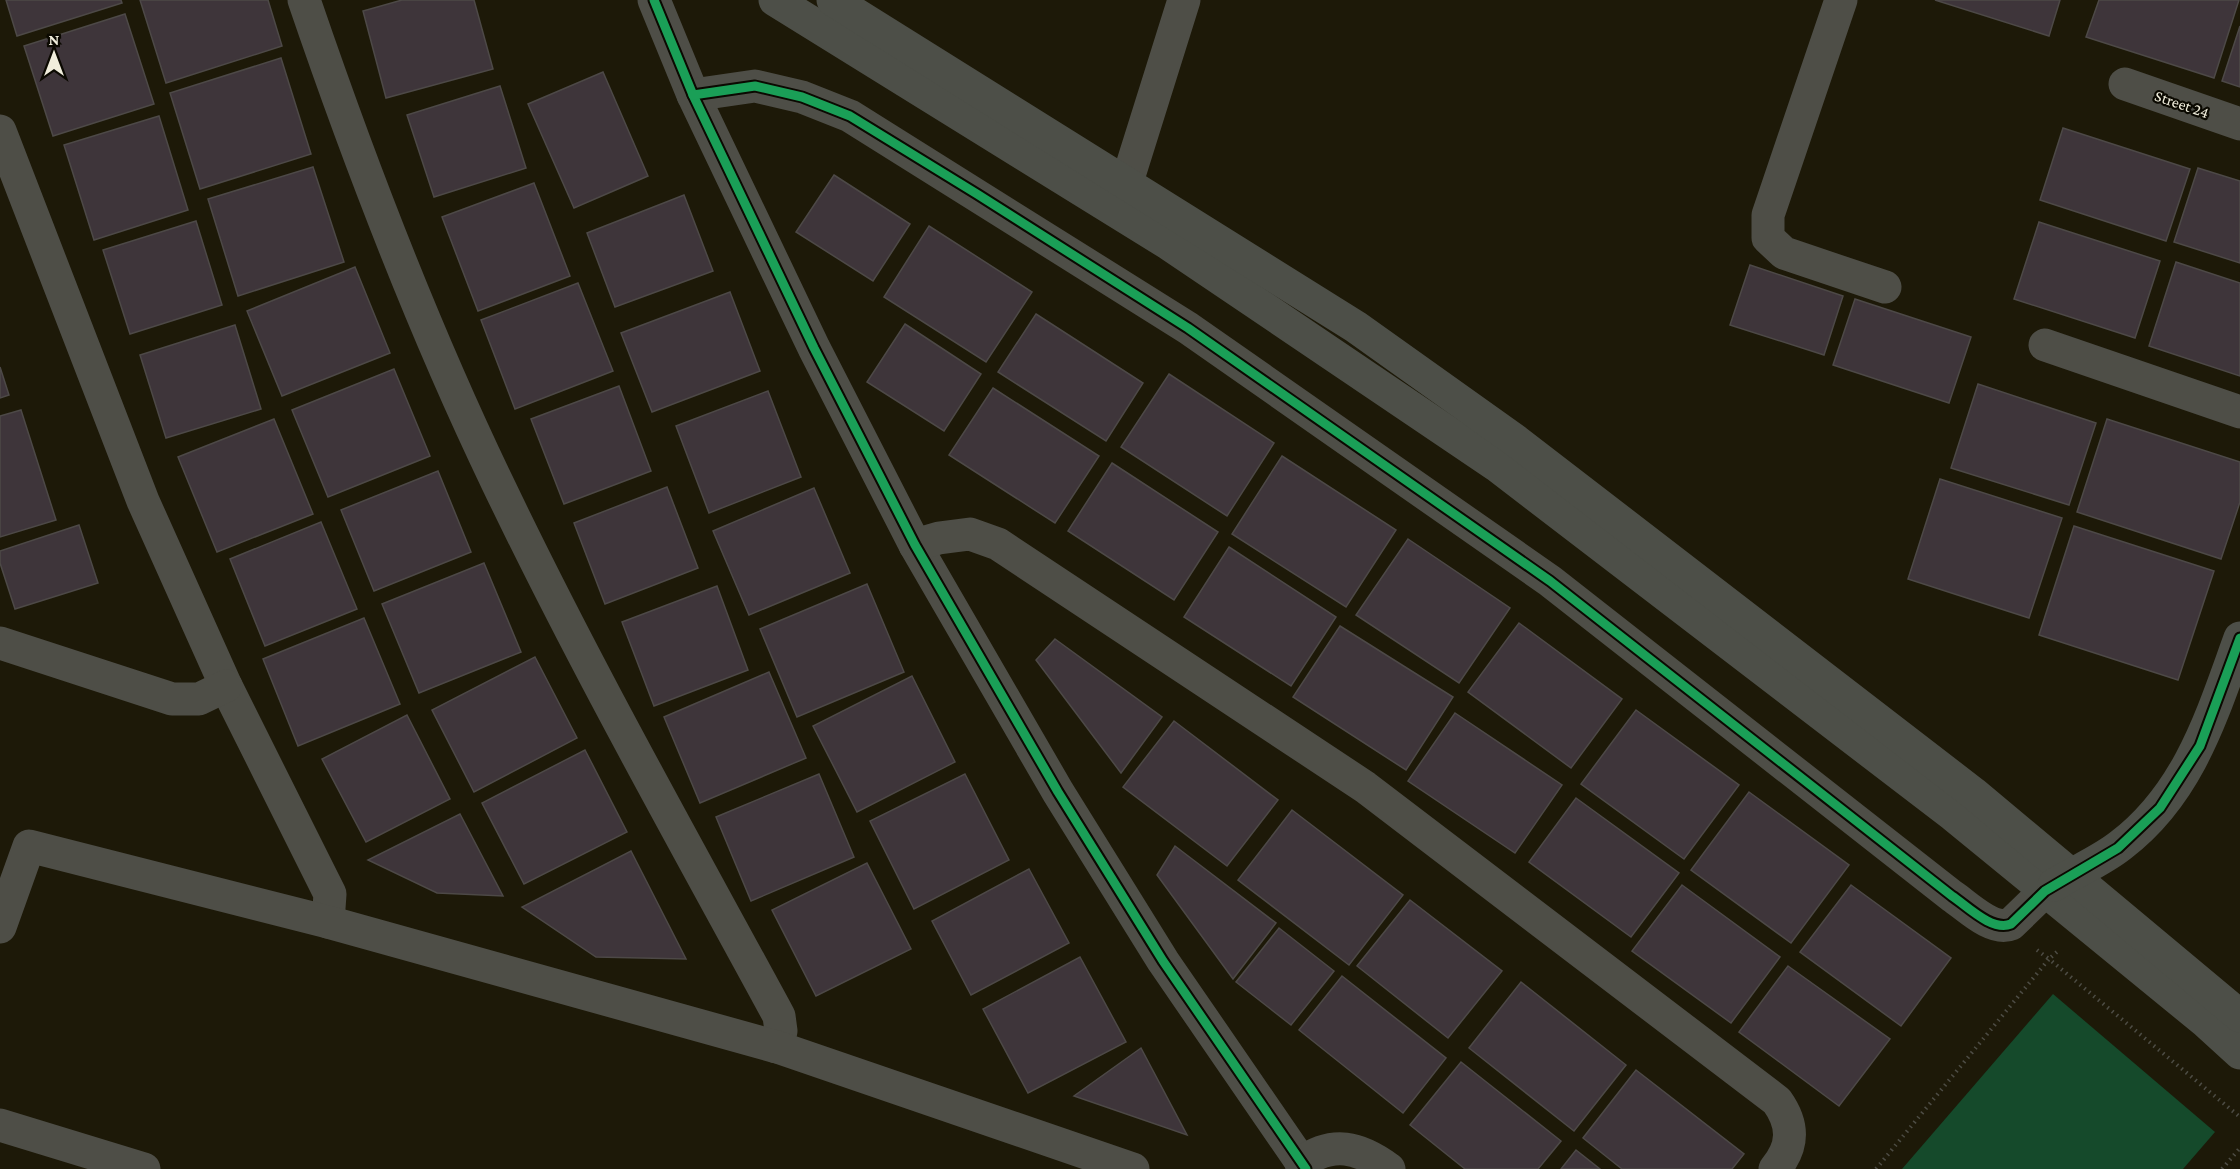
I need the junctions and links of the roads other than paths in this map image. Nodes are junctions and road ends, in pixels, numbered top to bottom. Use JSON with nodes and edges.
{"nodes":[{"id":1,"x":304,"y":0,"type":"edge"},
{"id":2,"x":654,"y":0,"type":"edge"},
{"id":3,"x":775,"y":0,"type":"edge"},
{"id":4,"x":833,"y":0,"type":"edge"},
{"id":5,"x":1184,"y":0,"type":"edge"},
{"id":6,"x":1841,"y":0,"type":"edge"},
{"id":7,"x":2125,"y":84,"type":"dead end"},
{"id":8,"x":693,"y":95,"type":"junction"},
{"id":9,"x":2240,"y":124,"type":"edge"},
{"id":10,"x":0,"y":131,"type":"edge"},
{"id":11,"x":1126,"y":184,"type":"junction"},
{"id":12,"x":1885,"y":287,"type":"dead end"},
{"id":13,"x":2045,"y":345,"type":"dead end"},
{"id":14,"x":2240,"y":412,"type":"edge"},
{"id":15,"x":915,"y":545,"type":"junction"},
{"id":16,"x":2240,"y":638,"type":"edge"},
{"id":17,"x":0,"y":643,"type":"edge"},
{"id":18,"x":2232,"y":683,"type":"edge"},
{"id":19,"x":226,"y":686,"type":"junction"},
{"id":20,"x":2058,"y":883,"type":"junction"},
{"id":21,"x":328,"y":922,"type":"junction"},
{"id":22,"x":0,"y":927,"type":"edge"},
{"id":23,"x":2225,"y":985,"type":"edge"},
{"id":24,"x":2175,"y":996,"type":"junction"},
{"id":25,"x":2240,"y":1016,"type":"edge"},
{"id":26,"x":777,"y":1047,"type":"junction"},
{"id":27,"x":2240,"y":1053,"type":"edge"},
{"id":28,"x":0,"y":1125,"type":"edge"},
{"id":29,"x":1304,"y":1166,"type":"edge"},
{"id":30,"x":144,"y":1169,"type":"edge"},
{"id":31,"x":1133,"y":1169,"type":"edge"},
{"id":32,"x":1389,"y":1169,"type":"edge"},
{"id":33,"x":1775,"y":1169,"type":"edge"}],
"edges":[{"from":1,"to":26,"type":"street"},
{"from":2,"to":8,"type":"street"},
{"from":3,"to":20,"type":"street"},
{"from":4,"to":11,"type":"street"},
{"from":5,"to":11,"type":"street"},
{"from":6,"to":12,"type":"street"},
{"from":7,"to":9,"type":"street","name":"Street 24"},
{"from":8,"to":15,"type":"street"},
{"from":8,"to":20,"type":"street"},
{"from":10,"to":19,"type":"street"},
{"from":11,"to":20,"type":"street"},
{"from":13,"to":14,"type":"street"},
{"from":15,"to":29,"type":"street"},
{"from":15,"to":33,"type":"street"},
{"from":16,"to":18,"type":"street"},
{"from":17,"to":19,"type":"street"},
{"from":18,"to":20,"type":"street"},
{"from":19,"to":21,"type":"street"},
{"from":20,"to":23,"type":"street"},
{"from":20,"to":24,"type":"street"},
{"from":21,"to":22,"type":"street"},
{"from":21,"to":26,"type":"street"},
{"from":23,"to":24,"type":"street"},
{"from":23,"to":25,"type":"street"},
{"from":24,"to":27,"type":"street"},
{"from":26,"to":31,"type":"street"},
{"from":28,"to":30,"type":"street"},
{"from":29,"to":32,"type":"street"}]}
